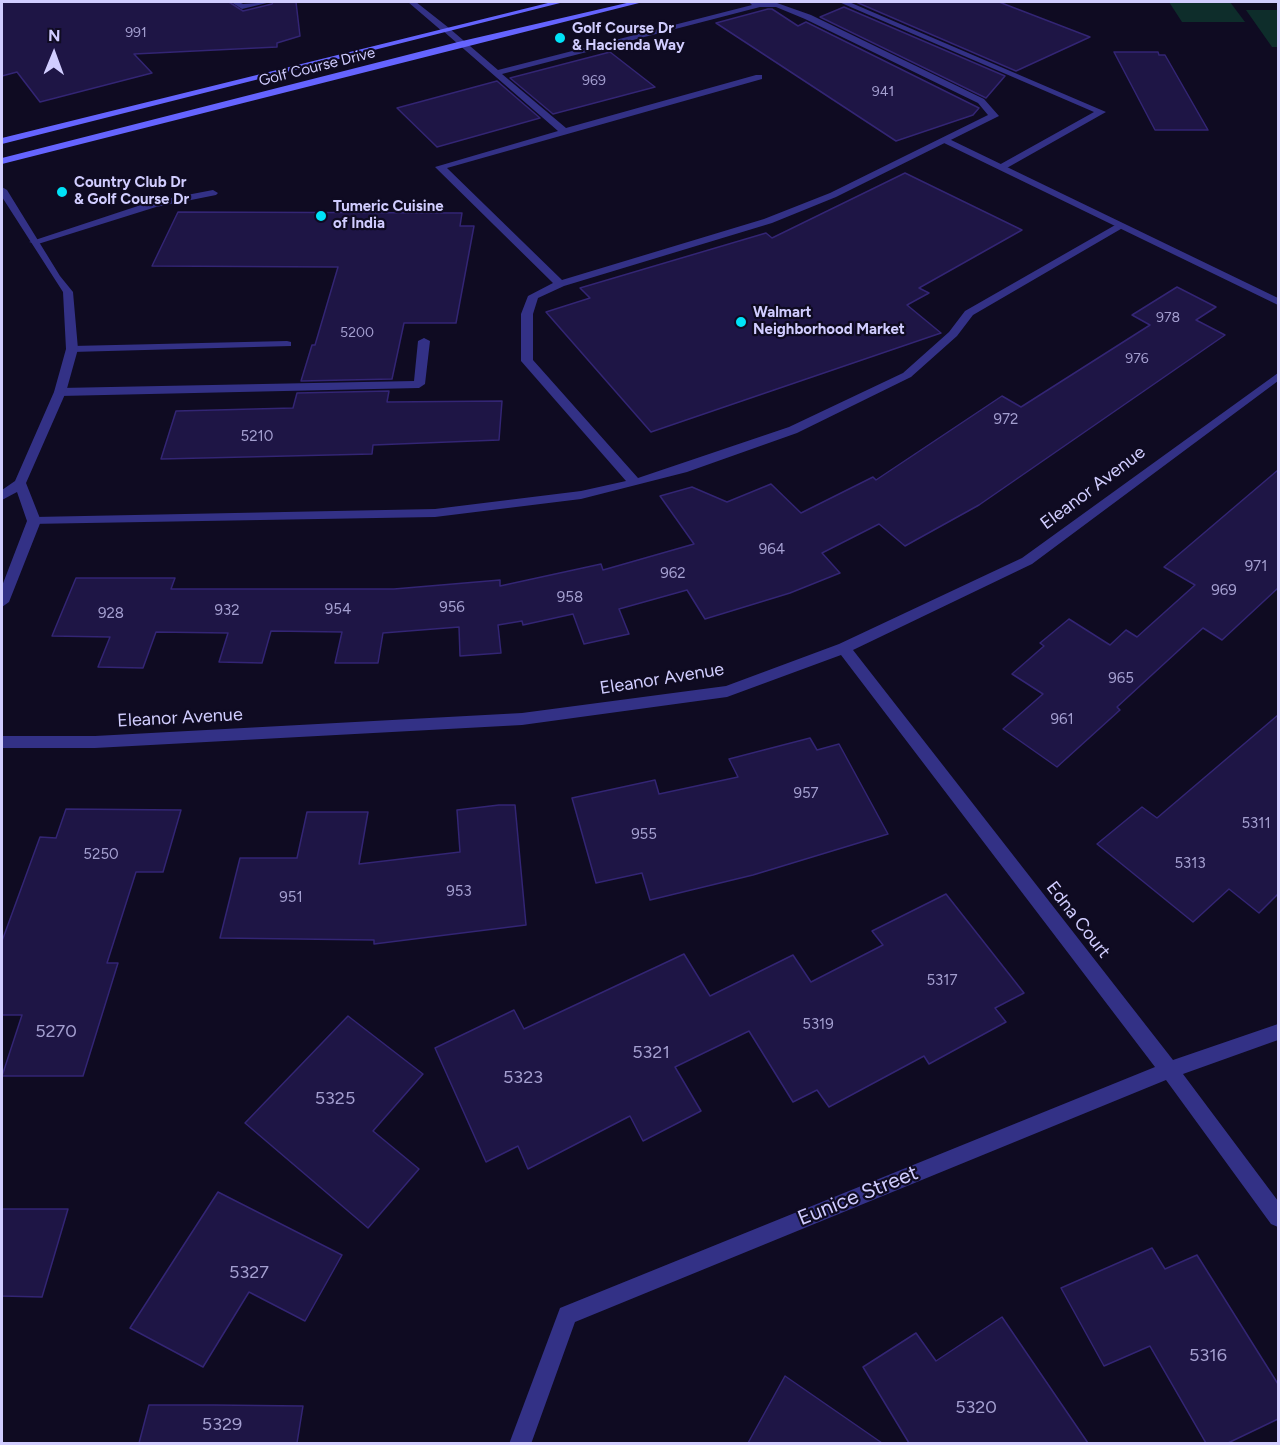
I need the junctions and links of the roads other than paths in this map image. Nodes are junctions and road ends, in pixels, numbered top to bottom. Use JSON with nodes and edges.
{"nodes":[{"id":1,"x":235,"y":2,"type":"edge"},
{"id":2,"x":267,"y":2,"type":"edge"},
{"id":3,"x":412,"y":2,"type":"edge"},
{"id":4,"x":561,"y":2,"type":"edge"},
{"id":5,"x":639,"y":2,"type":"edge"},
{"id":6,"x":843,"y":2,"type":"edge"},
{"id":7,"x":757,"y":3,"type":"edge"},
{"id":8,"x":446,"y":30,"type":"junction"},
{"id":9,"x":461,"y":44,"type":"junction"},
{"id":10,"x":495,"y":73,"type":"junction"},
{"id":11,"x":759,"y":76,"type":"dead end"},
{"id":12,"x":565,"y":132,"type":"junction"},
{"id":13,"x":2,"y":141,"type":"edge"},
{"id":14,"x":947,"y":141,"type":"junction"},
{"id":15,"x":2,"y":161,"type":"edge"},
{"id":16,"x":1002,"y":167,"type":"junction"},
{"id":17,"x":2,"y":190,"type":"edge"},
{"id":18,"x":213,"y":193,"type":"dead end"},
{"id":19,"x":1121,"y":226,"type":"junction"},
{"id":20,"x":34,"y":242,"type":"junction"},
{"id":21,"x":560,"y":284,"type":"junction"},
{"id":22,"x":1278,"y":302,"type":"edge"},
{"id":23,"x":424,"y":341,"type":"dead end"},
{"id":24,"x":287,"y":344,"type":"dead end"},
{"id":25,"x":72,"y":349,"type":"junction"},
{"id":26,"x":1278,"y":375,"type":"edge"},
{"id":27,"x":60,"y":392,"type":"junction"},
{"id":28,"x":20,"y":483,"type":"junction"},
{"id":29,"x":635,"y":483,"type":"junction"},
{"id":30,"x":2,"y":496,"type":"edge"},
{"id":31,"x":34,"y":521,"type":"junction"},
{"id":32,"x":2,"y":602,"type":"edge"},
{"id":33,"x":844,"y":648,"type":"junction"},
{"id":34,"x":2,"y":742,"type":"edge"},
{"id":35,"x":1278,"y":1032,"type":"edge"},
{"id":36,"x":1168,"y":1070,"type":"junction"},
{"id":37,"x":1278,"y":1217,"type":"edge"},
{"id":38,"x":520,"y":1443,"type":"edge"}],
"edges":[{"from":1,"to":2,"type":"street"},
{"from":3,"to":8,"type":"street"},
{"from":4,"to":8,"type":"street","name":"Golf Course Drive"},
{"from":5,"to":9,"type":"street","name":"Golf Course Drive"},
{"from":6,"to":16,"type":"street"},
{"from":7,"to":10,"type":"street"},
{"from":7,"to":14,"type":"street"},
{"from":8,"to":9,"type":"street"},
{"from":8,"to":13,"type":"street","name":"Golf Course Drive"},
{"from":9,"to":10,"type":"street"},
{"from":9,"to":15,"type":"street","name":"Golf Course Drive"},
{"from":10,"to":12,"type":"street"},
{"from":11,"to":12,"type":"street"},
{"from":12,"to":21,"type":"street"},
{"from":14,"to":16,"type":"street"},
{"from":14,"to":21,"type":"street"},
{"from":16,"to":19,"type":"street"},
{"from":17,"to":20,"type":"street"},
{"from":18,"to":20,"type":"street"},
{"from":19,"to":22,"type":"street"},
{"from":19,"to":29,"type":"street"},
{"from":20,"to":25,"type":"street"},
{"from":21,"to":29,"type":"street"},
{"from":23,"to":27,"type":"street"},
{"from":24,"to":25,"type":"street"},
{"from":25,"to":27,"type":"street"},
{"from":26,"to":33,"type":"street","name":"Eleanor Avenue"},
{"from":27,"to":28,"type":"street"},
{"from":28,"to":30,"type":"street"},
{"from":28,"to":31,"type":"street"},
{"from":29,"to":31,"type":"street"},
{"from":31,"to":32,"type":"street"},
{"from":33,"to":34,"type":"street","name":"Eleanor Avenue"},
{"from":33,"to":36,"type":"street","name":"Edna Court"},
{"from":35,"to":36,"type":"street","name":"Eunice Street"},
{"from":36,"to":37,"type":"street","name":"Edna Court"},
{"from":36,"to":38,"type":"street","name":"Eunice Street"}]}
